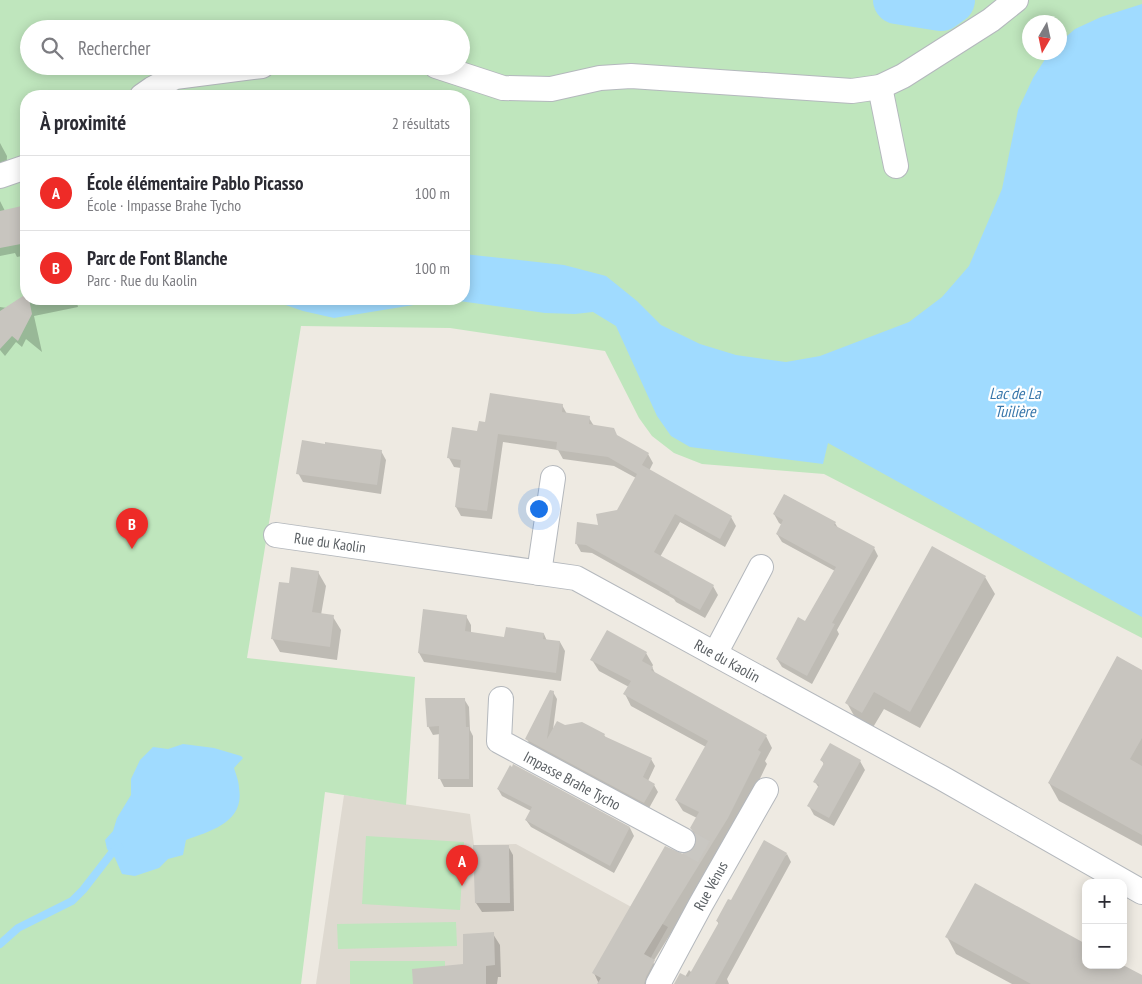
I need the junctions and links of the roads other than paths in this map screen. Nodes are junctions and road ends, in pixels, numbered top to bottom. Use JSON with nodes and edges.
{"nodes":[{"id":1,"x":1016,"y":0,"type":"edge"},
{"id":2,"x":192,"y":75,"type":"edge"},
{"id":3,"x":463,"y":75,"type":"edge"},
{"id":4,"x":880,"y":87,"type":"junction"},
{"id":5,"x":150,"y":90,"type":"edge"},
{"id":6,"x":896,"y":166,"type":"dead end"},
{"id":7,"x":20,"y":169,"type":"edge"},
{"id":8,"x":0,"y":176,"type":"edge"},
{"id":9,"x":553,"y":478,"type":"dead end"},
{"id":10,"x":276,"y":535,"type":"dead end"},
{"id":11,"x":761,"y":568,"type":"dead end"},
{"id":12,"x":539,"y":573,"type":"junction"},
{"id":13,"x":715,"y":654,"type":"junction"},
{"id":14,"x":501,"y":699,"type":"dead end"},
{"id":15,"x":766,"y":790,"type":"dead end"},
{"id":16,"x":683,"y":840,"type":"tunnel mouth"},
{"id":17,"x":1142,"y":892,"type":"edge"},
{"id":18,"x":658,"y":984,"type":"edge"}],
"edges":[{"from":1,"to":4,"type":"street"},
{"from":2,"to":5,"type":"street"},
{"from":3,"to":4,"type":"street"},
{"from":4,"to":6,"type":"street"},
{"from":7,"to":8,"type":"street"},
{"from":9,"to":12,"type":"street"},
{"from":10,"to":12,"type":"street","name":"Rue du Kaolin"},
{"from":11,"to":13,"type":"street"},
{"from":12,"to":13,"type":"street","name":"Rue du Kaolin"},
{"from":13,"to":17,"type":"street","name":"Rue du Kaolin"},
{"from":14,"to":16,"type":"street","name":"Impasse Brahe Tycho"},
{"from":15,"to":18,"type":"street","name":"Rue Vénus"}]}
